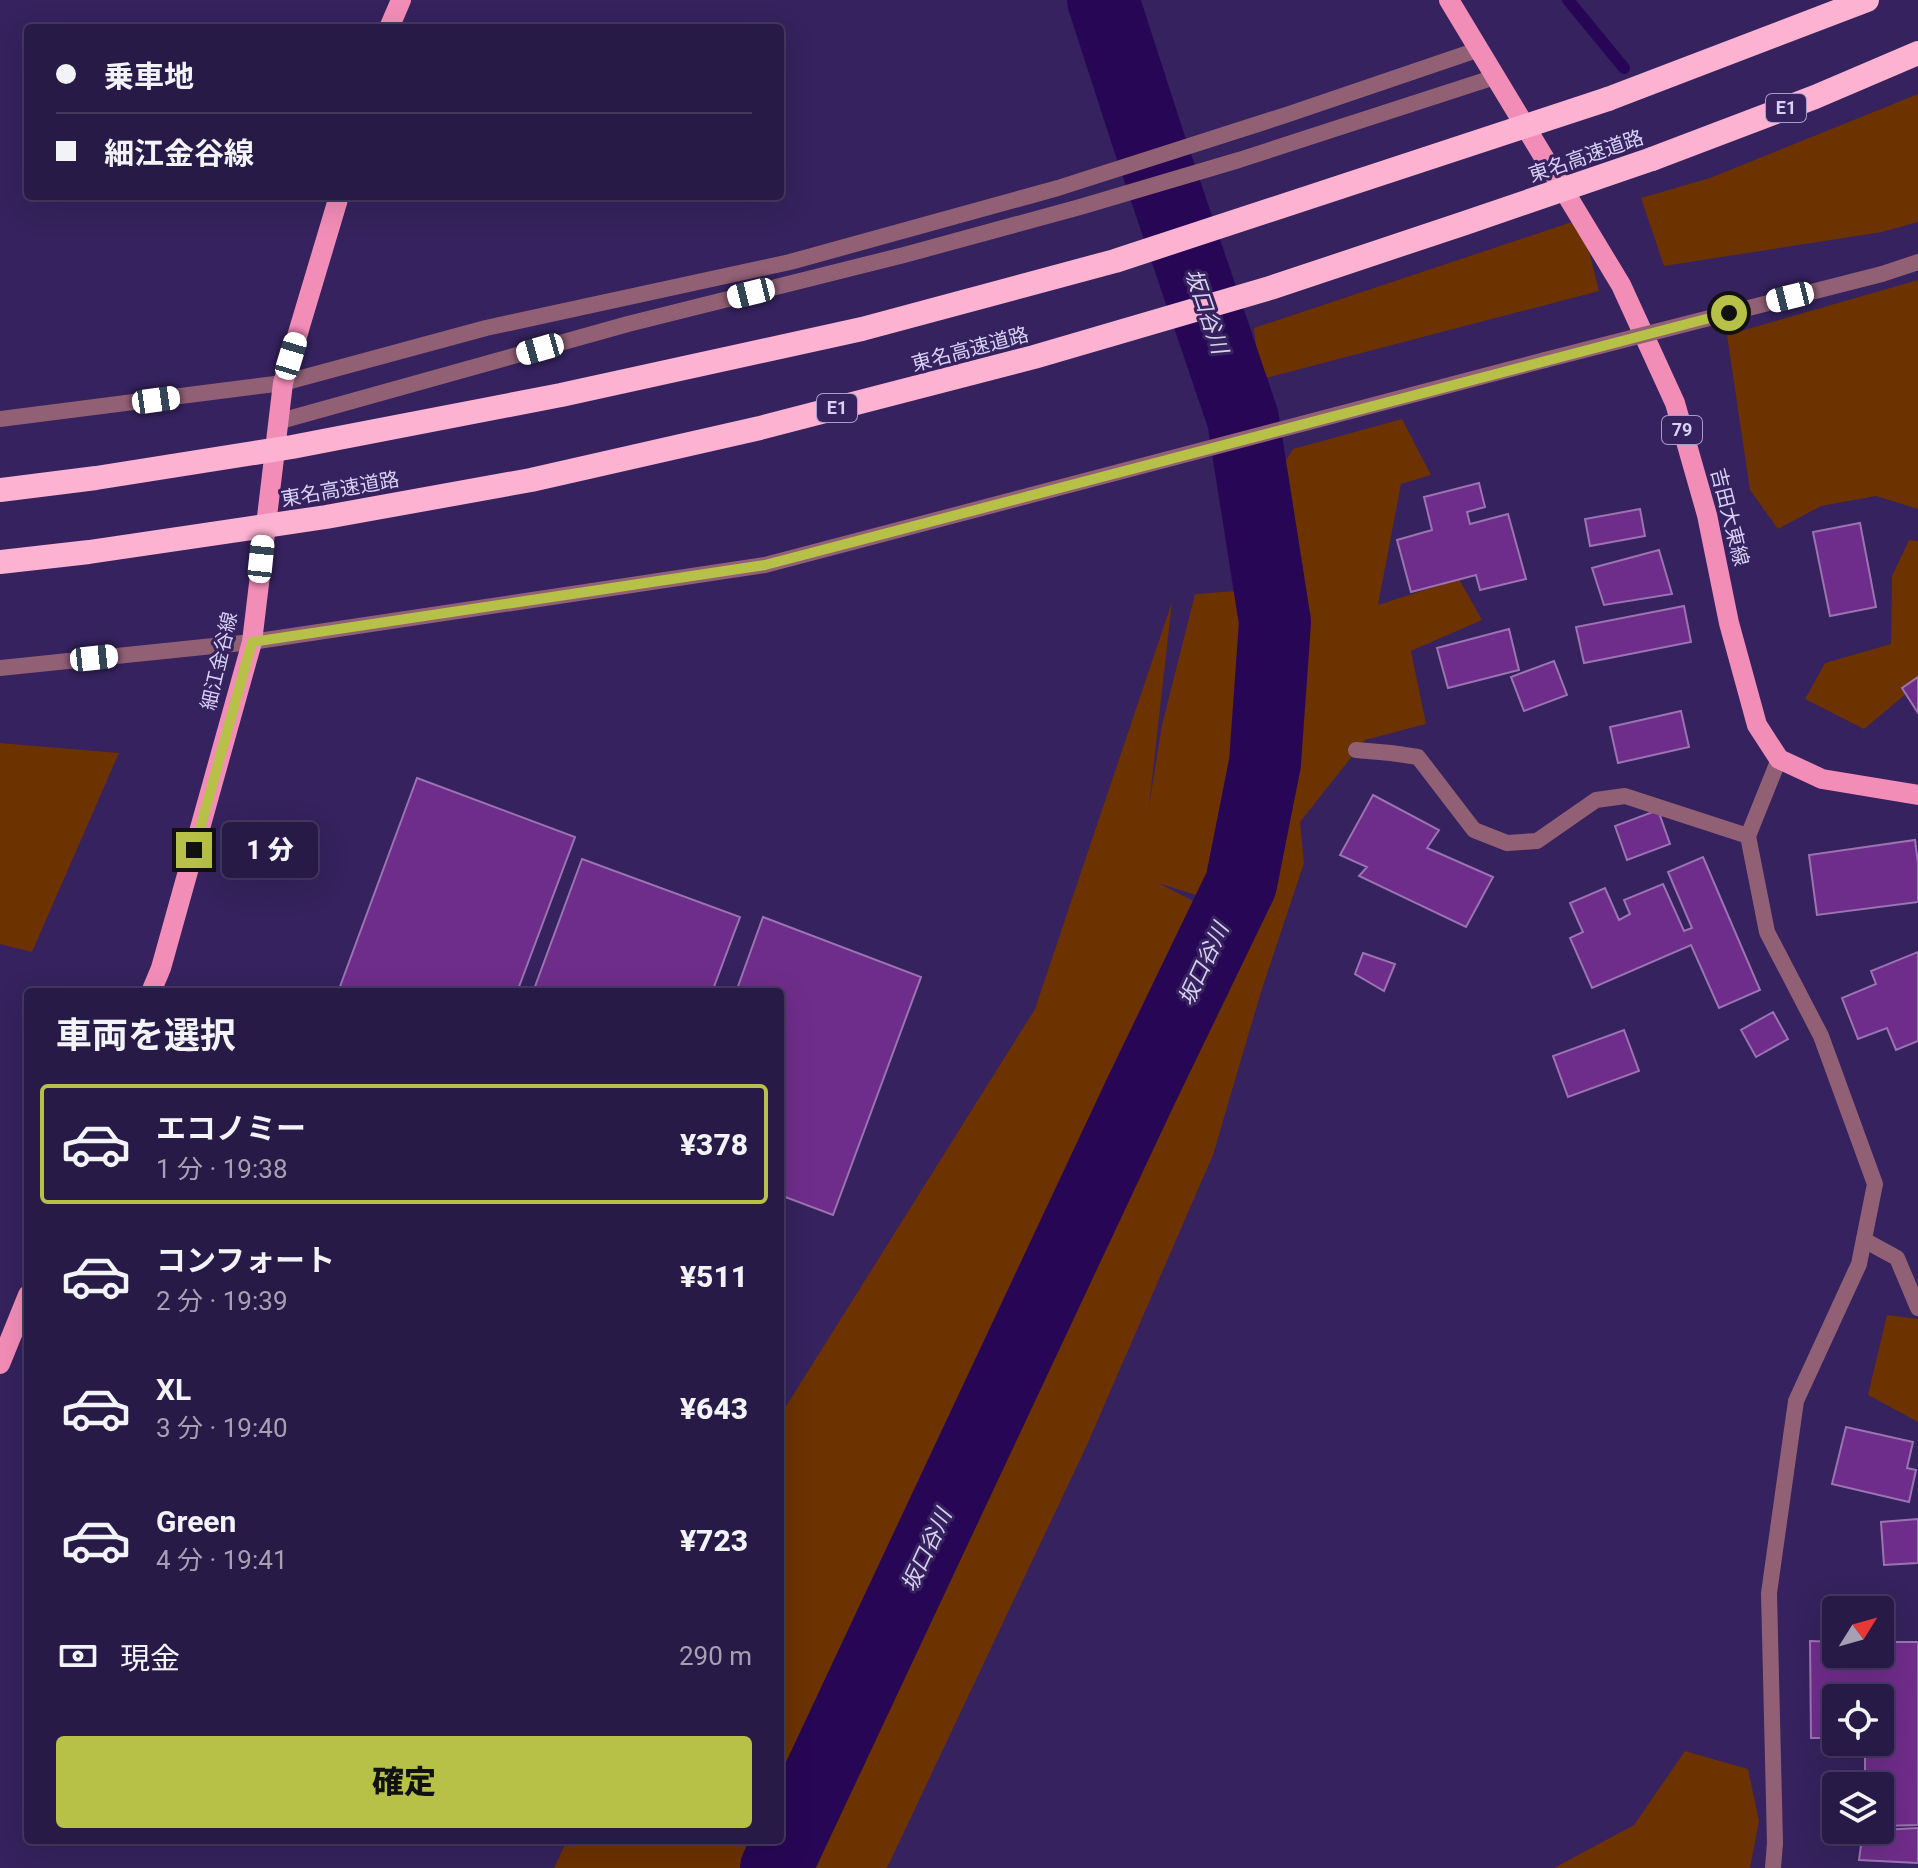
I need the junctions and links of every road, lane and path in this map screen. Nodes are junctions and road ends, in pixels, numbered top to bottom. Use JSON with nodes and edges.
{"nodes":[{"id":1,"x":401,"y":0,"type":"edge"},
{"id":2,"x":1449,"y":0,"type":"edge"},
{"id":3,"x":1867,"y":0,"type":"edge"},
{"id":4,"x":391,"y":24,"type":"edge"},
{"id":5,"x":1480,"y":49,"type":"junction"},
{"id":6,"x":1918,"y":53,"type":"edge"},
{"id":7,"x":1495,"y":77,"type":"junction"},
{"id":8,"x":338,"y":200,"type":"edge"},
{"id":9,"x":1918,"y":262,"type":"edge"},
{"id":10,"x":283,"y":383,"type":"junction"},
{"id":11,"x":0,"y":419,"type":"edge"},
{"id":12,"x":277,"y":422,"type":"junction"},
{"id":13,"x":0,"y":490,"type":"edge"},
{"id":14,"x":0,"y":562,"type":"edge"},
{"id":15,"x":252,"y":642,"type":"junction"},
{"id":16,"x":0,"y":668,"type":"edge"},
{"id":17,"x":1356,"y":750,"type":"dead end"},
{"id":18,"x":1779,"y":759,"type":"junction"},
{"id":19,"x":1918,"y":795,"type":"edge"},
{"id":20,"x":1748,"y":836,"type":"junction"},
{"id":21,"x":153,"y":988,"type":"edge"},
{"id":22,"x":1864,"y":1240,"type":"junction"},
{"id":23,"x":24,"y":1305,"type":"edge"},
{"id":24,"x":1918,"y":1308,"type":"edge"},
{"id":25,"x":0,"y":1364,"type":"edge"},
{"id":26,"x":1773,"y":1868,"type":"edge"}],
"edges":[{"from":1,"to":4,"type":"main road"},
{"from":2,"to":5,"type":"main road","name":"吉田大東線","number":"79"},
{"from":3,"to":13,"type":"highway","bridge":true},
{"from":5,"to":7,"type":"main road","name":"吉田大東線","number":"79"},
{"from":5,"to":10,"type":"street"},
{"from":6,"to":14,"type":"highway","name":"東名高速道路","number":"E1","bridge":true},
{"from":7,"to":12,"type":"street"},
{"from":7,"to":18,"type":"main road","name":"吉田大東線","number":"79"},
{"from":8,"to":10,"type":"main road","name":"細江金谷線"},
{"from":9,"to":15,"type":"street","bridge":true},
{"from":10,"to":11,"type":"street"},
{"from":10,"to":12,"type":"main road","name":"細江金谷線"},
{"from":12,"to":15,"type":"main road","name":"細江金谷線"},
{"from":15,"to":16,"type":"street"},
{"from":15,"to":21,"type":"main road","name":"細江金谷線"},
{"from":17,"to":20,"type":"street"},
{"from":18,"to":19,"type":"main road"},
{"from":18,"to":20,"type":"street"},
{"from":20,"to":22,"type":"street"},
{"from":22,"to":24,"type":"street"},
{"from":22,"to":26,"type":"street"},
{"from":23,"to":25,"type":"main road"}]}
